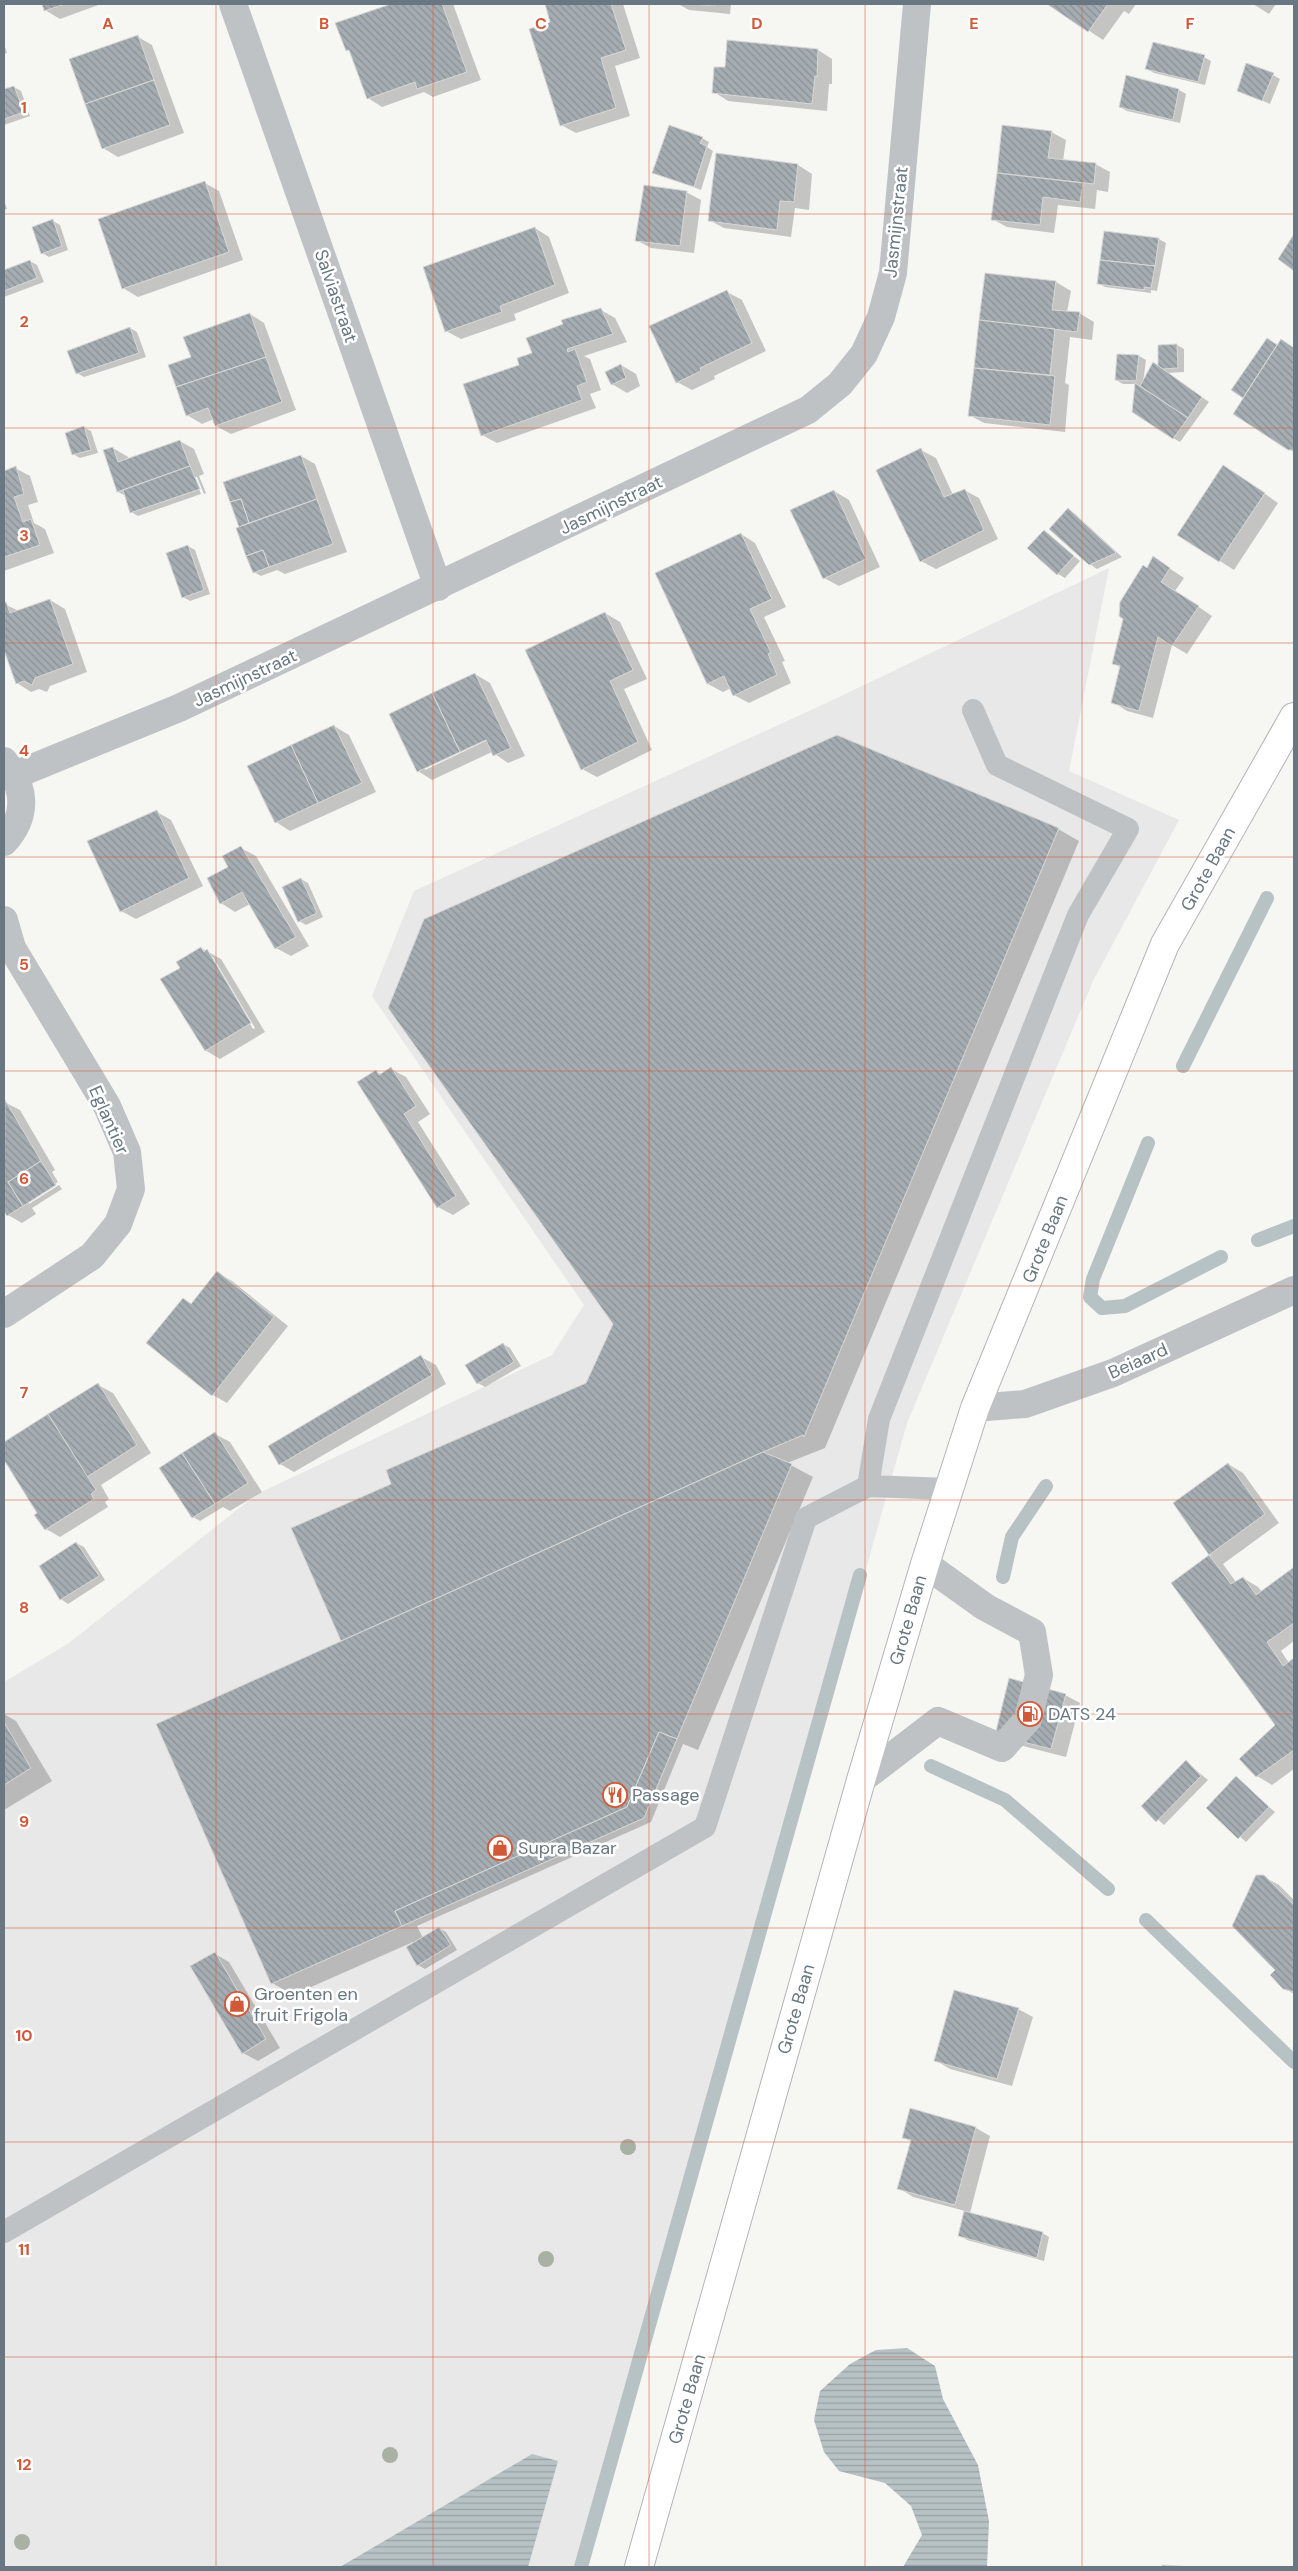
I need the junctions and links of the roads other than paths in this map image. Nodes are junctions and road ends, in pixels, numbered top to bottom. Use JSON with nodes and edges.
{"nodes":[{"id":1,"x":233,"y":4,"type":"edge"},
{"id":2,"x":917,"y":4,"type":"edge"},
{"id":3,"x":438,"y":587,"type":"junction"},
{"id":4,"x":973,"y":710,"type":"dead end"},
{"id":5,"x":1294,"y":717,"type":"edge"},
{"id":6,"x":9,"y":768,"type":"edge"},
{"id":7,"x":4,"y":842,"type":"edge"},
{"id":8,"x":4,"y":920,"type":"edge"},
{"id":9,"x":1294,"y":1290,"type":"edge"},
{"id":10,"x":4,"y":1314,"type":"edge"},
{"id":11,"x":975,"y":1408,"type":"junction"},
{"id":12,"x":868,"y":1486,"type":"junction"},
{"id":13,"x":948,"y":1489,"type":"junction"},
{"id":14,"x":924,"y":1564,"type":"junction"},
{"id":15,"x":861,"y":1780,"type":"junction"},
{"id":16,"x":4,"y":2232,"type":"edge"},
{"id":17,"x":640,"y":2567,"type":"edge"}],
"edges":[{"from":1,"to":3,"type":"street","name":"Salviastraat"},
{"from":2,"to":3,"type":"street","name":"Jasmijnstraat"},
{"from":3,"to":6,"type":"street","name":"Jasmijnstraat"},
{"from":4,"to":12,"type":"lane"},
{"from":5,"to":11,"type":"main road","name":"Grote Baan"},
{"from":6,"to":7,"type":"street"},
{"from":8,"to":10,"type":"street","name":"Eglantier"},
{"from":9,"to":11,"type":"street","name":"Beiaard"},
{"from":11,"to":13,"type":"main road","name":"Grote Baan"},
{"from":12,"to":13,"type":"lane"},
{"from":12,"to":16,"type":"lane"},
{"from":13,"to":14,"type":"main road","name":"Grote Baan"},
{"from":14,"to":15,"type":"main road","name":"Grote Baan"},
{"from":14,"to":15,"type":"street"},
{"from":15,"to":17,"type":"main road","name":"Grote Baan"}]}
